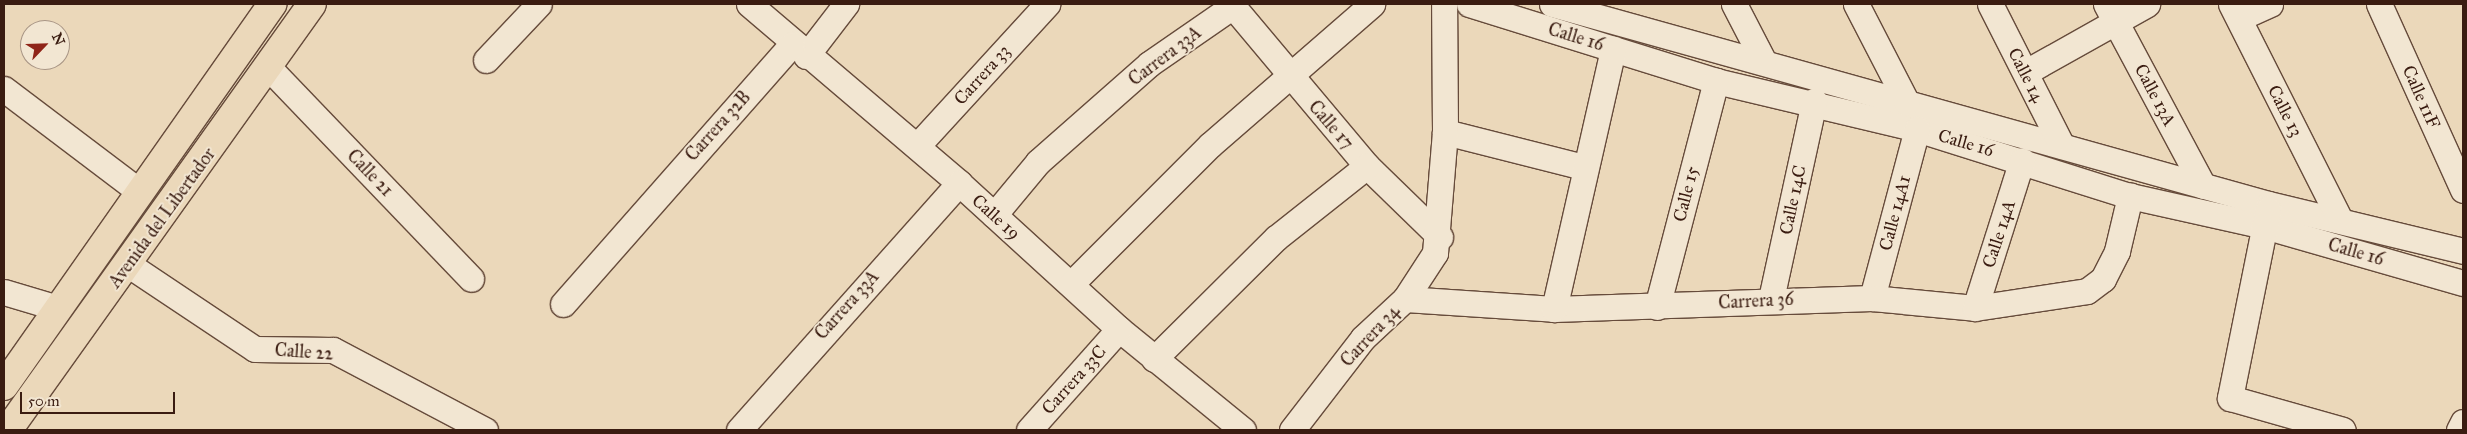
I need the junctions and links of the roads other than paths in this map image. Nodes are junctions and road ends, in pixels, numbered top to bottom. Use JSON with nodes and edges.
{"nodes":[{"id":1,"x":312,"y":4,"type":"edge"},
{"id":2,"x":539,"y":4,"type":"edge"},
{"id":3,"x":749,"y":4,"type":"edge"},
{"id":4,"x":846,"y":4,"type":"edge"},
{"id":5,"x":1047,"y":4,"type":"edge"},
{"id":6,"x":1372,"y":4,"type":"edge"},
{"id":7,"x":1444,"y":4,"type":"edge"},
{"id":8,"x":1469,"y":4,"type":"edge"},
{"id":9,"x":1552,"y":4,"type":"edge"},
{"id":10,"x":1734,"y":4,"type":"edge"},
{"id":11,"x":1856,"y":4,"type":"edge"},
{"id":12,"x":1990,"y":4,"type":"edge"},
{"id":13,"x":2147,"y":4,"type":"edge"},
{"id":14,"x":2270,"y":4,"type":"edge"},
{"id":15,"x":2379,"y":4,"type":"edge"},
{"id":16,"x":1232,"y":5,"type":"edge"},
{"id":17,"x":263,"y":7,"type":"edge"},
{"id":18,"x":2235,"y":11,"type":"edge"},
{"id":19,"x":2110,"y":12,"type":"edge"},
{"id":20,"x":1613,"y":49,"type":"junction"},
{"id":21,"x":799,"y":50,"type":"junction"},
{"id":22,"x":486,"y":60,"type":"dead end"},
{"id":23,"x":1763,"y":60,"type":"junction"},
{"id":24,"x":269,"y":68,"type":"junction"},
{"id":25,"x":2026,"y":72,"type":"junction"},
{"id":26,"x":1288,"y":76,"type":"junction"},
{"id":27,"x":1716,"y":80,"type":"junction"},
{"id":28,"x":4,"y":89,"type":"edge"},
{"id":29,"x":1814,"y":101,"type":"junction"},
{"id":30,"x":1907,"y":103,"type":"junction"},
{"id":31,"x":1917,"y":129,"type":"junction"},
{"id":32,"x":1445,"y":132,"type":"junction"},
{"id":33,"x":917,"y":146,"type":"junction"},
{"id":34,"x":2062,"y":146,"type":"junction"},
{"id":35,"x":2022,"y":160,"type":"junction"},
{"id":36,"x":1367,"y":166,"type":"junction"},
{"id":37,"x":1583,"y":167,"type":"junction"},
{"id":38,"x":959,"y":183,"type":"junction"},
{"id":39,"x":2203,"y":186,"type":"junction"},
{"id":40,"x":2463,"y":190,"type":"edge"},
{"id":41,"x":140,"y":192,"type":"junction"},
{"id":42,"x":2130,"y":196,"type":"junction"},
{"id":43,"x":994,"y":215,"type":"junction"},
{"id":44,"x":2266,"y":215,"type":"junction"},
{"id":45,"x":2339,"y":218,"type":"junction"},
{"id":46,"x":1440,"y":237,"type":"junction"},
{"id":47,"x":2463,"y":251,"type":"edge"},
{"id":48,"x":129,"y":265,"type":"junction"},
{"id":49,"x":472,"y":278,"type":"dead end"},
{"id":50,"x":2463,"y":283,"type":"edge"},
{"id":51,"x":1071,"y":284,"type":"junction"},
{"id":52,"x":4,"y":292,"type":"edge"},
{"id":53,"x":1872,"y":298,"type":"junction"},
{"id":54,"x":1405,"y":299,"type":"junction"},
{"id":55,"x":1771,"y":299,"type":"junction"},
{"id":56,"x":563,"y":304,"type":"dead end"},
{"id":57,"x":1657,"y":307,"type":"junction"},
{"id":58,"x":58,"y":308,"type":"junction"},
{"id":59,"x":1975,"y":308,"type":"junction"},
{"id":60,"x":1554,"y":309,"type":"junction"},
{"id":61,"x":1120,"y":329,"type":"junction"},
{"id":62,"x":1154,"y":359,"type":"junction"},
{"id":63,"x":4,"y":386,"type":"edge"},
{"id":64,"x":2463,"y":422,"type":"edge"},
{"id":65,"x":8,"y":430,"type":"edge"},
{"id":66,"x":485,"y":430,"type":"edge"},
{"id":67,"x":739,"y":430,"type":"edge"},
{"id":68,"x":1029,"y":430,"type":"edge"},
{"id":69,"x":1243,"y":430,"type":"edge"},
{"id":70,"x":1292,"y":430,"type":"edge"},
{"id":71,"x":2343,"y":430,"type":"edge"},
{"id":72,"x":2459,"y":430,"type":"edge"}],
"edges":[{"from":1,"to":24,"type":"main road","name":"Avenida del Libertador"},
{"from":2,"to":22,"type":"street"},
{"from":3,"to":21,"type":"street","name":"Calle 19"},
{"from":4,"to":21,"type":"street","name":"Carrera 32B"},
{"from":5,"to":33,"type":"street","name":"Carrera 33"},
{"from":6,"to":26,"type":"street"},
{"from":7,"to":32,"type":"street"},
{"from":8,"to":20,"type":"street","name":"Calle 16"},
{"from":9,"to":23,"type":"street","name":"Calle 16"},
{"from":10,"to":23,"type":"street"},
{"from":11,"to":30,"type":"street"},
{"from":12,"to":25,"type":"street","name":"Calle 14"},
{"from":13,"to":19,"type":"street"},
{"from":14,"to":18,"type":"street"},
{"from":15,"to":40,"type":"street","name":"Calle 11F"},
{"from":16,"to":26,"type":"street","name":"Calle 17"},
{"from":16,"to":43,"type":"street","name":"Carrera 33A"},
{"from":17,"to":41,"type":"main road","name":"Avenida del Libertador"},
{"from":18,"to":45,"type":"street","name":"Calle 13"},
{"from":19,"to":25,"type":"street"},
{"from":19,"to":39,"type":"street","name":"Calle 13A"},
{"from":20,"to":27,"type":"street","name":"Calle 16"},
{"from":20,"to":37,"type":"street"},
{"from":21,"to":33,"type":"street","name":"Calle 19"},
{"from":21,"to":56,"type":"street","name":"Carrera 32B"},
{"from":23,"to":30,"type":"street","name":"Calle 16"},
{"from":24,"to":48,"type":"main road","name":"Avenida del Libertador"},
{"from":24,"to":49,"type":"street","name":"Calle 21"},
{"from":25,"to":34,"type":"street","name":"Calle 14"},
{"from":26,"to":36,"type":"street","name":"Calle 17"},
{"from":26,"to":51,"type":"street"},
{"from":27,"to":29,"type":"street","name":"Calle 16"},
{"from":27,"to":57,"type":"street","name":"Calle 15"},
{"from":28,"to":41,"type":"street"},
{"from":29,"to":31,"type":"street","name":"Calle 16"},
{"from":29,"to":55,"type":"street","name":"Calle 14C"},
{"from":30,"to":34,"type":"street","name":"Calle 16"},
{"from":31,"to":35,"type":"street","name":"Calle 16"},
{"from":31,"to":53,"type":"street","name":"Calle 14A1"},
{"from":32,"to":37,"type":"street"},
{"from":32,"to":46,"type":"street"},
{"from":33,"to":38,"type":"street","name":"Calle 19"},
{"from":34,"to":39,"type":"street","name":"Calle 16"},
{"from":35,"to":42,"type":"street","name":"Calle 16"},
{"from":35,"to":59,"type":"street","name":"Calle 14A"},
{"from":36,"to":46,"type":"street","name":"Calle 17"},
{"from":36,"to":62,"type":"street"},
{"from":37,"to":60,"type":"street"},
{"from":38,"to":43,"type":"street","name":"Calle 19"},
{"from":38,"to":67,"type":"street","name":"Carrera 33A"},
{"from":39,"to":44,"type":"street","name":"Calle 16"},
{"from":41,"to":58,"type":"main road","name":"Avenida del Libertador"},
{"from":42,"to":44,"type":"street","name":"Calle 16"},
{"from":42,"to":59,"type":"street","name":"Carrera 36"},
{"from":43,"to":51,"type":"street","name":"Calle 19"},
{"from":44,"to":45,"type":"street","name":"Calle 16"},
{"from":44,"to":50,"type":"street","name":"Calle 16"},
{"from":44,"to":71,"type":"street"},
{"from":45,"to":47,"type":"street","name":"Calle 16"},
{"from":46,"to":54,"type":"street","name":"Carrera 34"},
{"from":48,"to":65,"type":"main road","name":"Avenida del Libertador"},
{"from":48,"to":66,"type":"street","name":"Calle 22"},
{"from":51,"to":61,"type":"street","name":"Calle 19"},
{"from":52,"to":58,"type":"street"},
{"from":53,"to":55,"type":"street","name":"Carrera 36"},
{"from":53,"to":59,"type":"street","name":"Carrera 36"},
{"from":54,"to":60,"type":"street","name":"Carrera 36"},
{"from":54,"to":70,"type":"street","name":"Carrera 34"},
{"from":55,"to":57,"type":"street","name":"Carrera 36"},
{"from":57,"to":60,"type":"street","name":"Carrera 36"},
{"from":58,"to":63,"type":"main road","name":"Avenida del Libertador"},
{"from":61,"to":62,"type":"street","name":"Calle 19"},
{"from":61,"to":68,"type":"street","name":"Carrera 33C"},
{"from":62,"to":69,"type":"street","name":"Calle 19"},
{"from":64,"to":72,"type":"street"}]}
